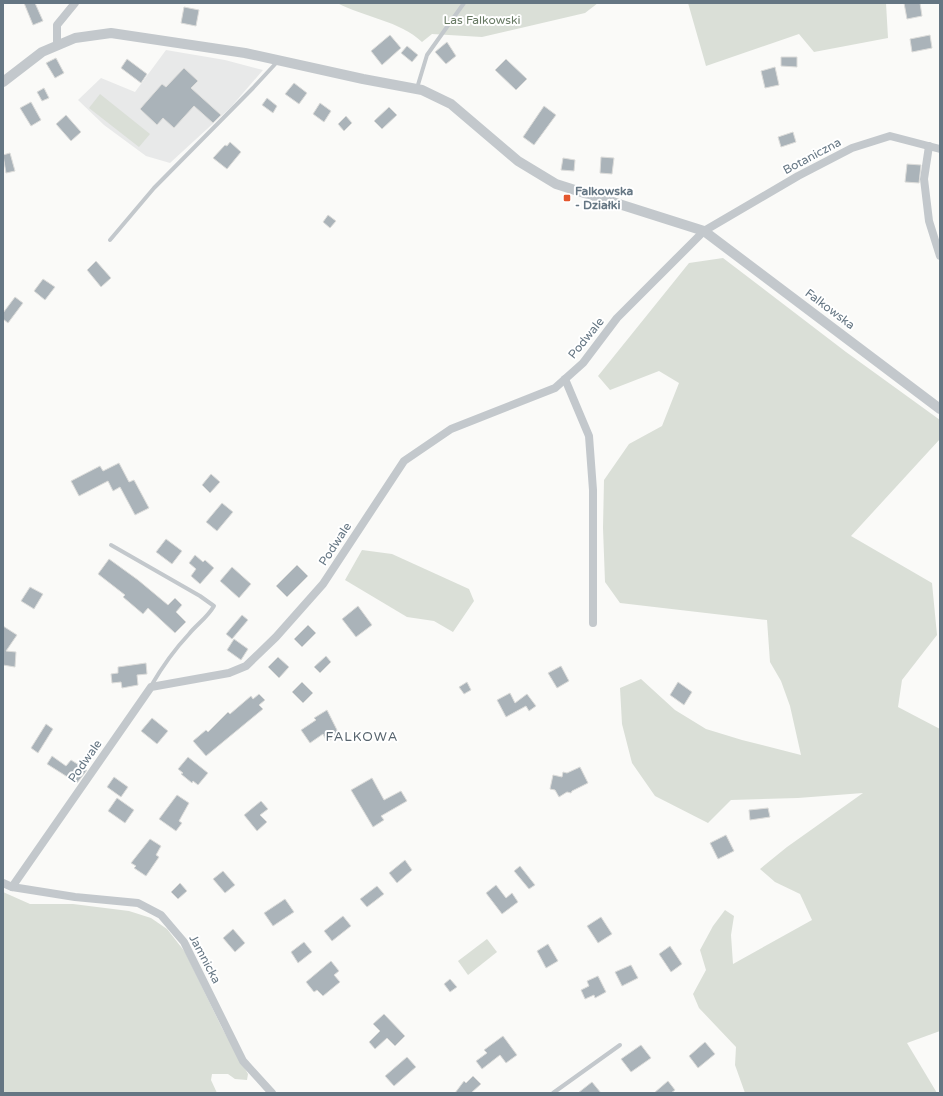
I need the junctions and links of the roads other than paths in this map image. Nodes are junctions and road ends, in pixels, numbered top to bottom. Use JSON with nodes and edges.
{"nodes":[{"id":1,"x":75,"y":3,"type":"edge"},
{"id":2,"x":464,"y":3,"type":"edge"},
{"id":3,"x":57,"y":46,"type":"junction"},
{"id":4,"x":278,"y":60,"type":"junction"},
{"id":5,"x":3,"y":82,"type":"edge"},
{"id":6,"x":417,"y":89,"type":"junction"},
{"id":7,"x":929,"y":146,"type":"junction"},
{"id":8,"x":940,"y":149,"type":"edge"},
{"id":9,"x":704,"y":231,"type":"junction"},
{"id":10,"x":110,"y":240,"type":"dead end"},
{"id":11,"x":940,"y":256,"type":"edge"},
{"id":12,"x":565,"y":379,"type":"junction"},
{"id":13,"x":940,"y":409,"type":"edge"},
{"id":14,"x":111,"y":545,"type":"dead end"},
{"id":15,"x":593,"y":623,"type":"dead end"},
{"id":16,"x":151,"y":687,"type":"junction"},
{"id":17,"x":3,"y":883,"type":"edge"},
{"id":18,"x":12,"y":887,"type":"junction"},
{"id":19,"x":620,"y":1045,"type":"dead end"},
{"id":20,"x":272,"y":1093,"type":"edge"},
{"id":21,"x":553,"y":1093,"type":"edge"}],
"edges":[{"from":1,"to":3,"type":"street"},
{"from":2,"to":6,"type":"lane"},
{"from":3,"to":4,"type":"street","name":"Falkowska"},
{"from":3,"to":5,"type":"street","name":"Falkowska"},
{"from":4,"to":6,"type":"street","name":"Falkowska"},
{"from":4,"to":10,"type":"lane"},
{"from":6,"to":9,"type":"street","name":"Falkowska"},
{"from":7,"to":8,"type":"street","name":"Botaniczna"},
{"from":7,"to":9,"type":"street","name":"Botaniczna"},
{"from":7,"to":11,"type":"street"},
{"from":9,"to":12,"type":"street","name":"Podwale"},
{"from":9,"to":13,"type":"street","name":"Falkowska"},
{"from":12,"to":15,"type":"street"},
{"from":12,"to":16,"type":"street","name":"Podwale"},
{"from":14,"to":16,"type":"lane"},
{"from":16,"to":18,"type":"street","name":"Podwale"},
{"from":17,"to":18,"type":"street","name":"Jamnicka"},
{"from":18,"to":20,"type":"street","name":"Jamnicka"},
{"from":19,"to":21,"type":"lane"}]}
